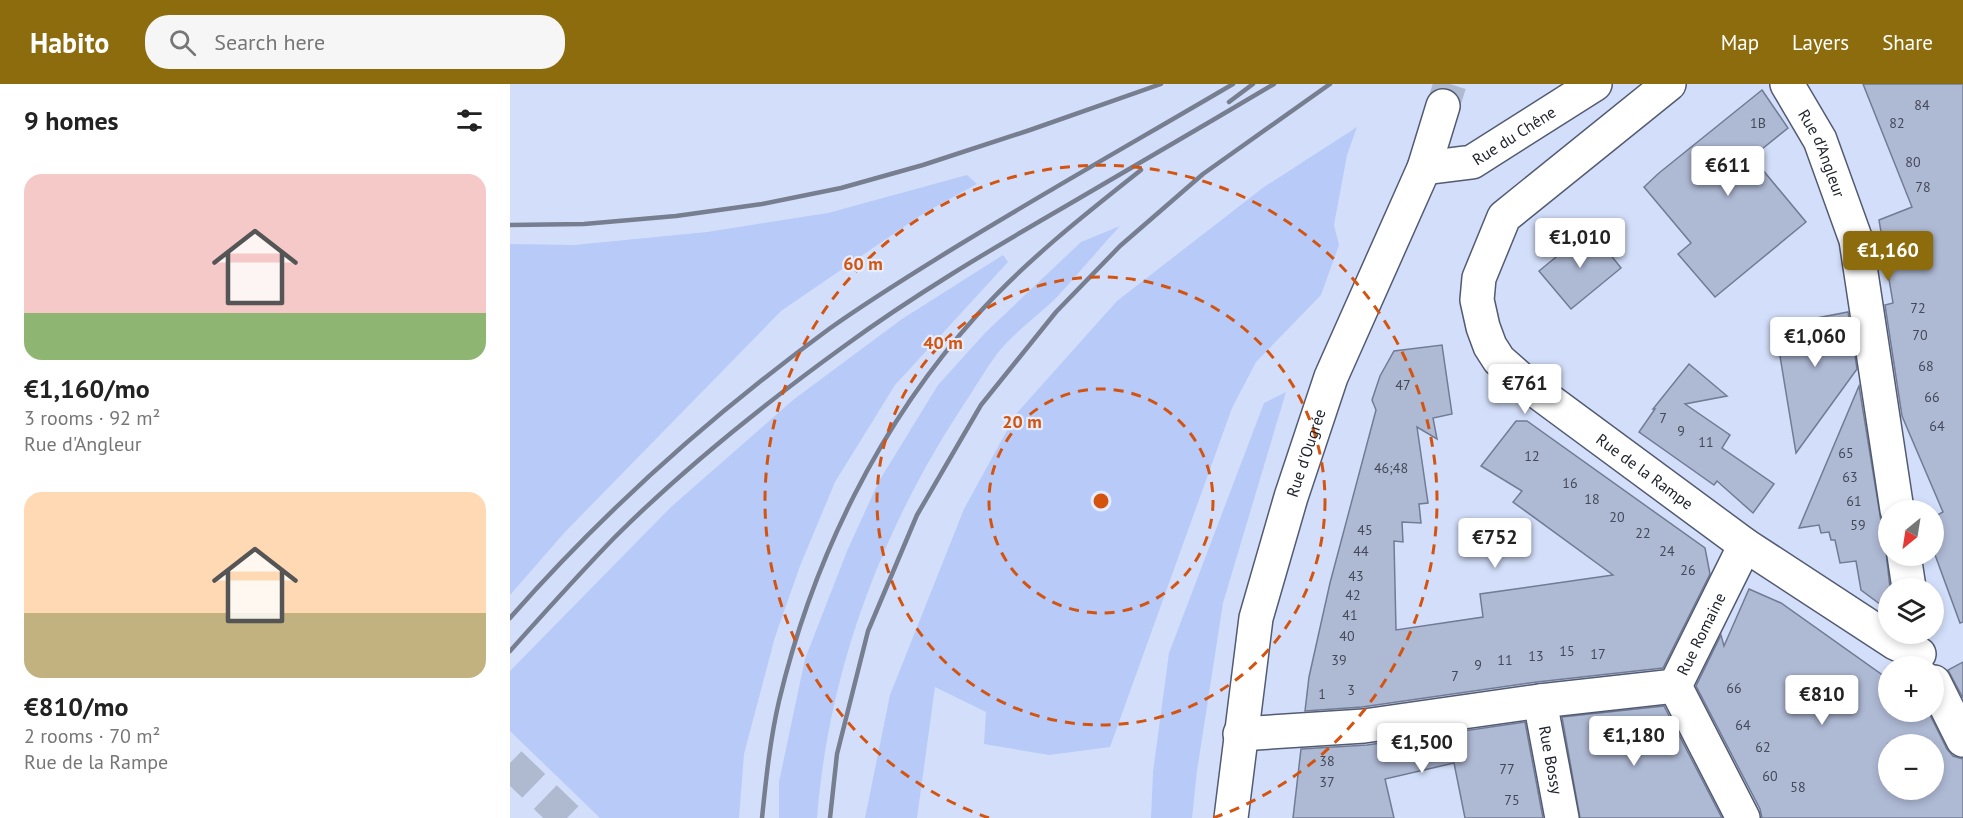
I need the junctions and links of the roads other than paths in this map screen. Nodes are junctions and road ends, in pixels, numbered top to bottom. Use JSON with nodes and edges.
{"nodes":[{"id":1,"x":1595,"y":84,"type":"edge"},
{"id":2,"x":1669,"y":84,"type":"edge"},
{"id":3,"x":1787,"y":84,"type":"edge"},
{"id":4,"x":1443,"y":106,"type":"tunnel mouth"},
{"id":5,"x":1424,"y":168,"type":"junction"},
{"id":6,"x":1895,"y":500,"type":"edge"},
{"id":7,"x":1745,"y":545,"type":"junction"},
{"id":8,"x":1918,"y":656,"type":"edge"},
{"id":9,"x":1675,"y":686,"type":"junction"},
{"id":10,"x":1540,"y":701,"type":"junction"},
{"id":11,"x":1944,"y":702,"type":"edge"},
{"id":12,"x":1240,"y":734,"type":"junction"},
{"id":13,"x":1963,"y":741,"type":"edge"},
{"id":14,"x":1231,"y":818,"type":"edge"},
{"id":15,"x":1562,"y":818,"type":"edge"},
{"id":16,"x":1743,"y":818,"type":"edge"}],
"edges":[{"from":1,"to":5,"type":"street","name":"Rue du Chêne"},
{"from":2,"to":7,"type":"street","name":"Rue de la Rampe"},
{"from":3,"to":6,"type":"street","name":"Rue d'Angleur"},
{"from":4,"to":5,"type":"street","name":"Rue d'Ougrée"},
{"from":5,"to":12,"type":"street","name":"Rue d'Ougrée"},
{"from":7,"to":8,"type":"street","name":"Rue de la Rampe"},
{"from":7,"to":9,"type":"street","name":"Rue Romaine"},
{"from":9,"to":10,"type":"street","name":"Rue Romaine"},
{"from":9,"to":16,"type":"street"},
{"from":10,"to":12,"type":"street","name":"Rue Romaine"},
{"from":10,"to":15,"type":"street","name":"Rue Bossy"},
{"from":11,"to":13,"type":"street"},
{"from":12,"to":14,"type":"street","name":"Rue d'Ougrée"}]}
